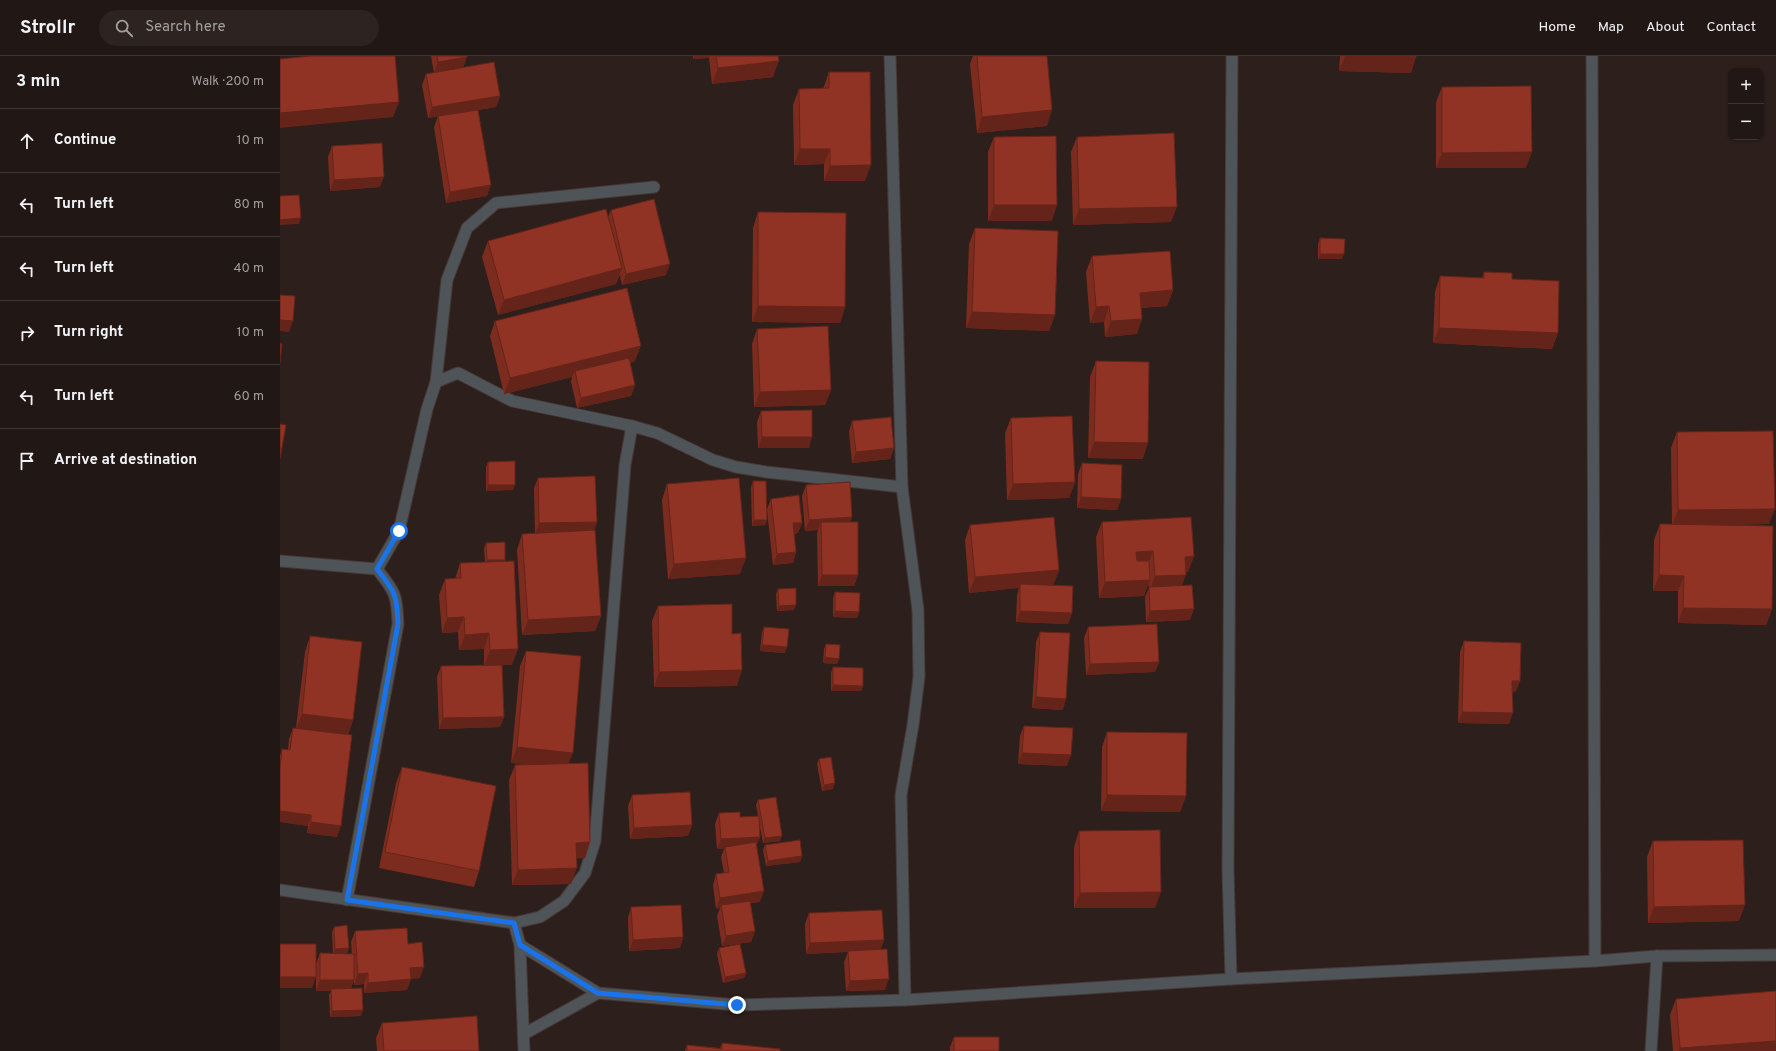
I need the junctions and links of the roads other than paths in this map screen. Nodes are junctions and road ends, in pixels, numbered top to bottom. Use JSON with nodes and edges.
{"nodes":[{"id":1,"x":890,"y":56,"type":"edge"},
{"id":2,"x":1232,"y":56,"type":"edge"},
{"id":3,"x":1592,"y":56,"type":"edge"},
{"id":4,"x":654,"y":187,"type":"dead end"},
{"id":5,"x":436,"y":382,"type":"junction"},
{"id":6,"x":632,"y":426,"type":"junction"},
{"id":7,"x":902,"y":487,"type":"junction"},
{"id":8,"x":280,"y":561,"type":"edge"},
{"id":9,"x":377,"y":569,"type":"junction"},
{"id":10,"x":280,"y":890,"type":"edge"},
{"id":11,"x":347,"y":900,"type":"junction"},
{"id":12,"x":514,"y":923,"type":"junction"},
{"id":13,"x":520,"y":945,"type":"junction"},
{"id":14,"x":1776,"y":955,"type":"edge"},
{"id":15,"x":1657,"y":956,"type":"junction"},
{"id":16,"x":1596,"y":961,"type":"junction"},
{"id":17,"x":1231,"y":979,"type":"junction"},
{"id":18,"x":598,"y":993,"type":"junction"},
{"id":19,"x":905,"y":1000,"type":"junction"},
{"id":20,"x":524,"y":1034,"type":"junction"},
{"id":21,"x":524,"y":1051,"type":"edge"},
{"id":22,"x":1651,"y":1051,"type":"edge"}],
"edges":[{"from":1,"to":7,"type":"street"},
{"from":2,"to":17,"type":"street"},
{"from":3,"to":16,"type":"street"},
{"from":4,"to":5,"type":"street"},
{"from":5,"to":6,"type":"street"},
{"from":5,"to":9,"type":"street"},
{"from":6,"to":7,"type":"street"},
{"from":6,"to":12,"type":"street"},
{"from":7,"to":19,"type":"street"},
{"from":8,"to":9,"type":"street"},
{"from":9,"to":11,"type":"street"},
{"from":10,"to":11,"type":"street"},
{"from":11,"to":12,"type":"street"},
{"from":12,"to":13,"type":"street"},
{"from":13,"to":18,"type":"street"},
{"from":13,"to":20,"type":"street"},
{"from":14,"to":15,"type":"street"},
{"from":15,"to":16,"type":"street"},
{"from":15,"to":22,"type":"street"},
{"from":16,"to":17,"type":"street"},
{"from":17,"to":19,"type":"street"},
{"from":18,"to":19,"type":"street"},
{"from":18,"to":20,"type":"street"},
{"from":20,"to":21,"type":"street"}]}
